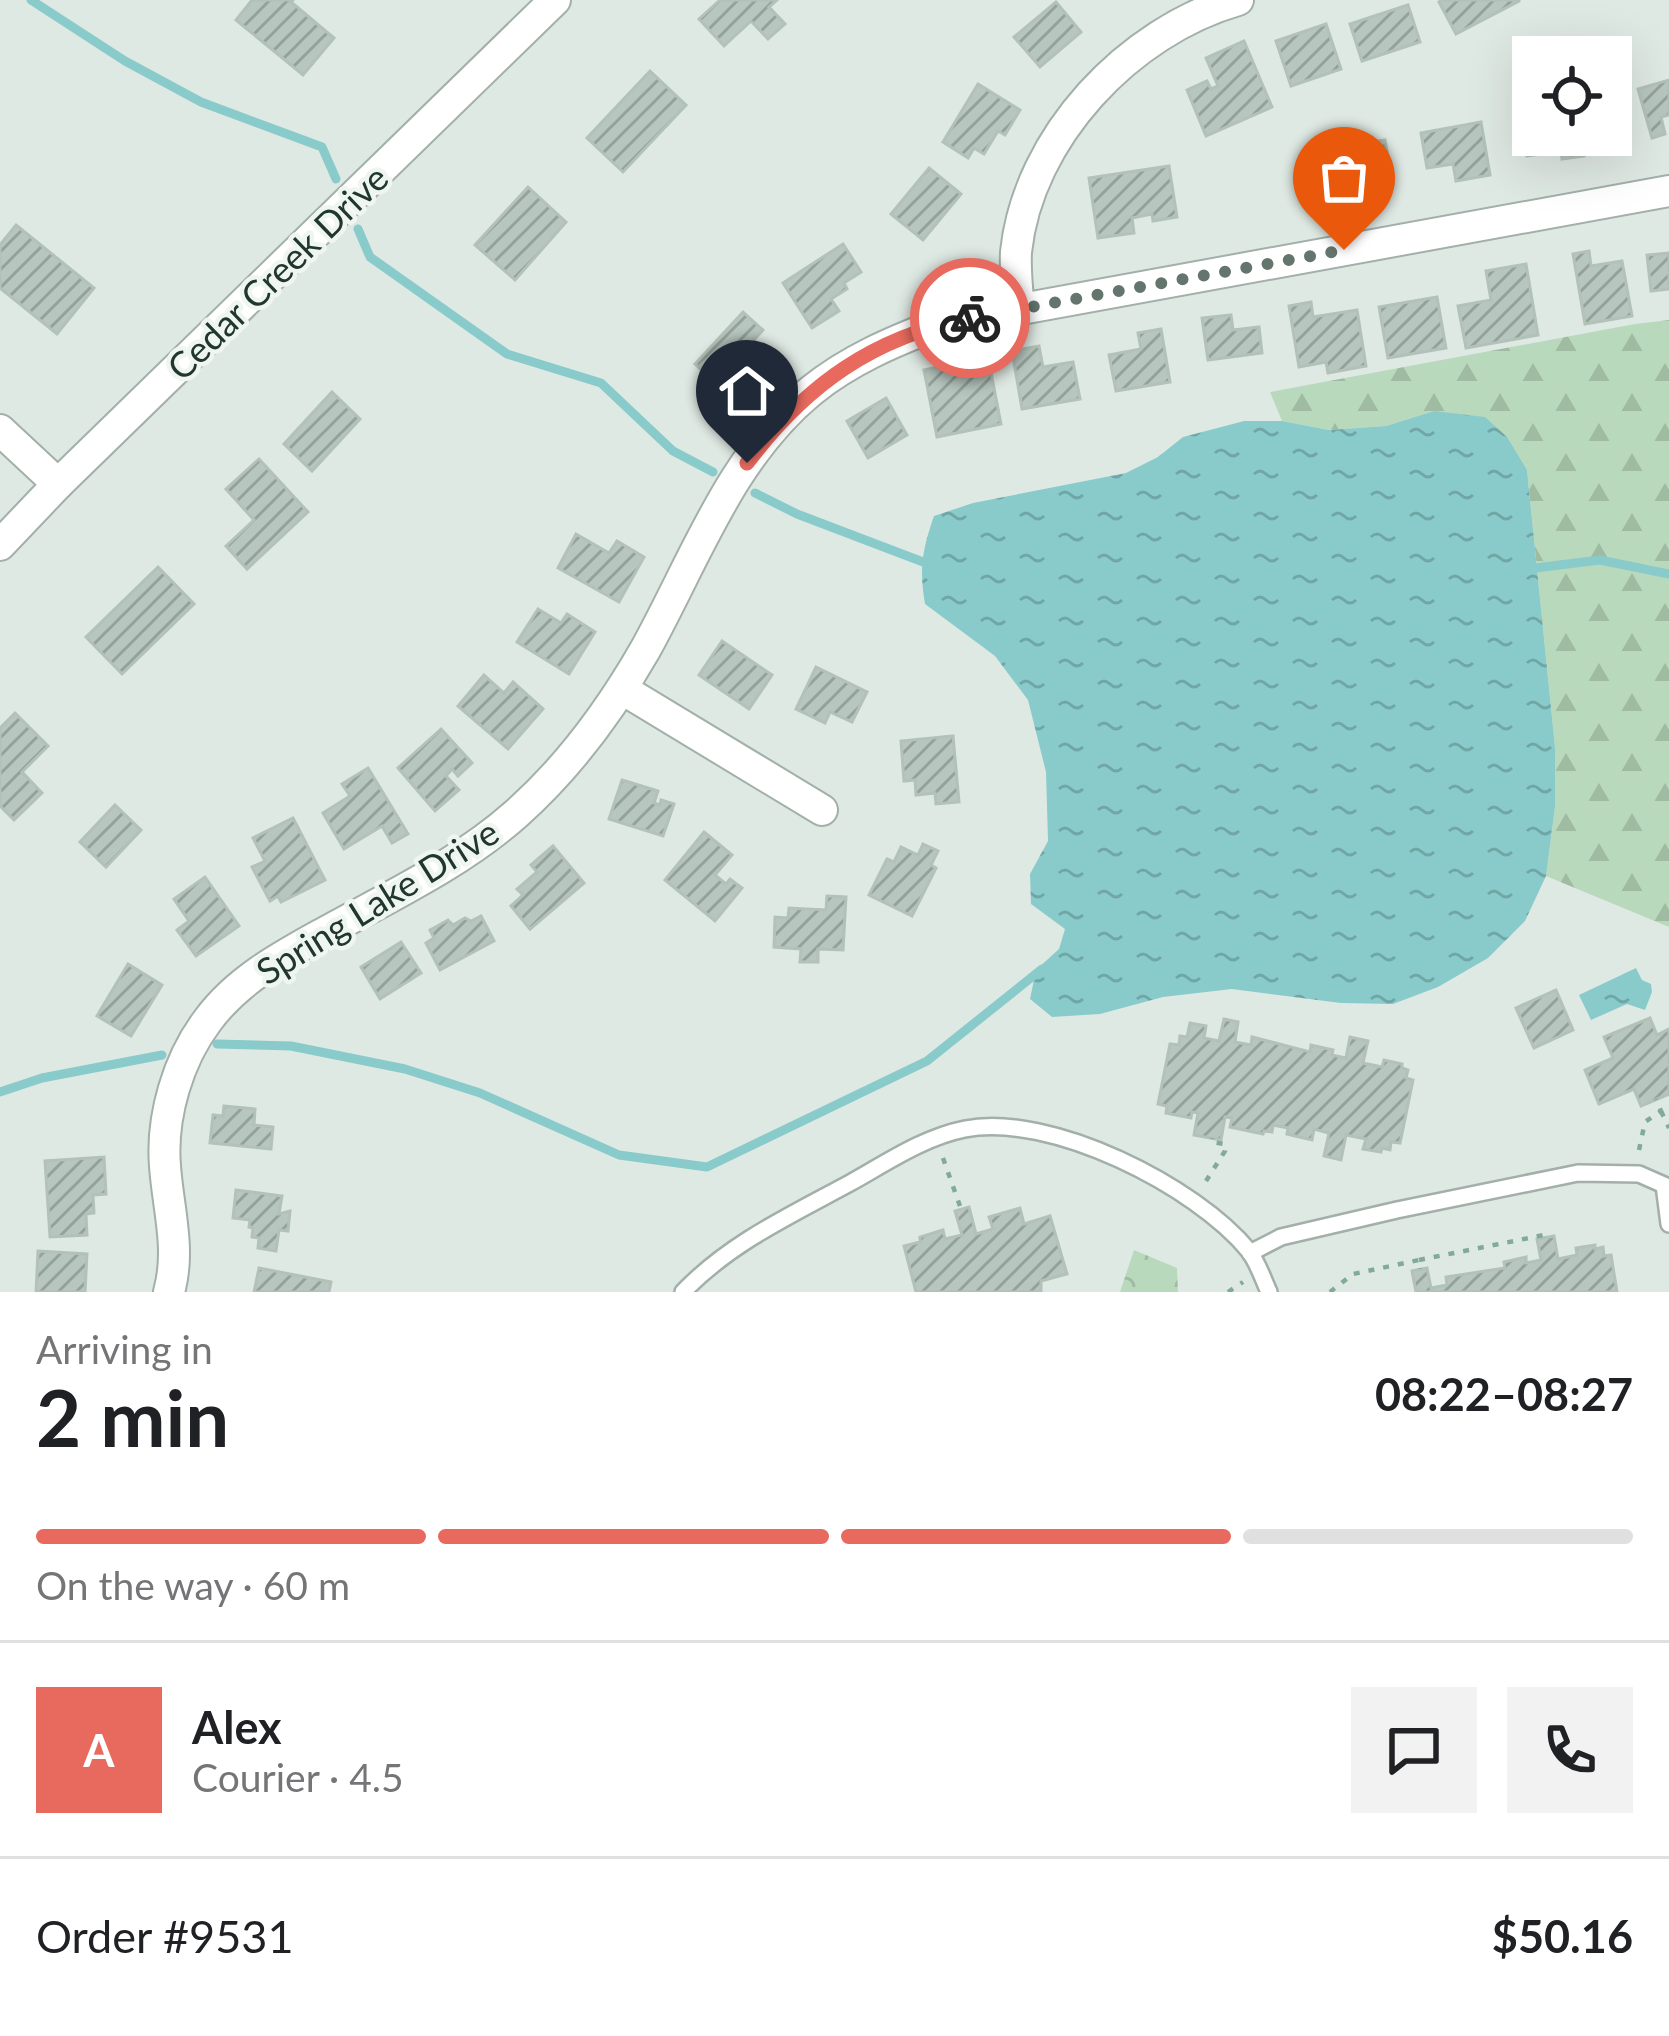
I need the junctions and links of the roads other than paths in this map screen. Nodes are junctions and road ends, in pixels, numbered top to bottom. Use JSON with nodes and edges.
{"nodes":[{"id":1,"x":512,"y":0,"type":"edge"},
{"id":2,"x":1238,"y":0,"type":"edge"},
{"id":3,"x":546,"y":10,"type":"edge"},
{"id":4,"x":1669,"y":191,"type":"edge"},
{"id":5,"x":1019,"y":308,"type":"junction"},
{"id":6,"x":0,"y":430,"type":"edge"},
{"id":7,"x":58,"y":484,"type":"junction"},
{"id":8,"x":0,"y":545,"type":"edge"},
{"id":9,"x":622,"y":689,"type":"junction"},
{"id":10,"x":822,"y":810,"type":"dead end"},
{"id":11,"x":1668,"y":1185,"type":"edge"},
{"id":12,"x":1669,"y":1224,"type":"edge"},
{"id":13,"x":1250,"y":1253,"type":"junction"},
{"id":14,"x":169,"y":1292,"type":"edge"},
{"id":15,"x":683,"y":1292,"type":"edge"},
{"id":16,"x":1269,"y":1292,"type":"edge"}],
"edges":[{"from":1,"to":3,"type":"street"},
{"from":2,"to":5,"type":"street"},
{"from":3,"to":7,"type":"street","name":"Cedar Creek Drive"},
{"from":4,"to":5,"type":"street","name":"Spring Lake Drive"},
{"from":5,"to":9,"type":"street","name":"Spring Lake Drive"},
{"from":6,"to":7,"type":"street"},
{"from":7,"to":8,"type":"street","name":"Cedar Creek Drive"},
{"from":9,"to":10,"type":"street"},
{"from":9,"to":14,"type":"street","name":"Spring Lake Drive"},
{"from":11,"to":12,"type":"lane"},
{"from":11,"to":13,"type":"lane"},
{"from":13,"to":15,"type":"lane"},
{"from":13,"to":16,"type":"lane"}]}
